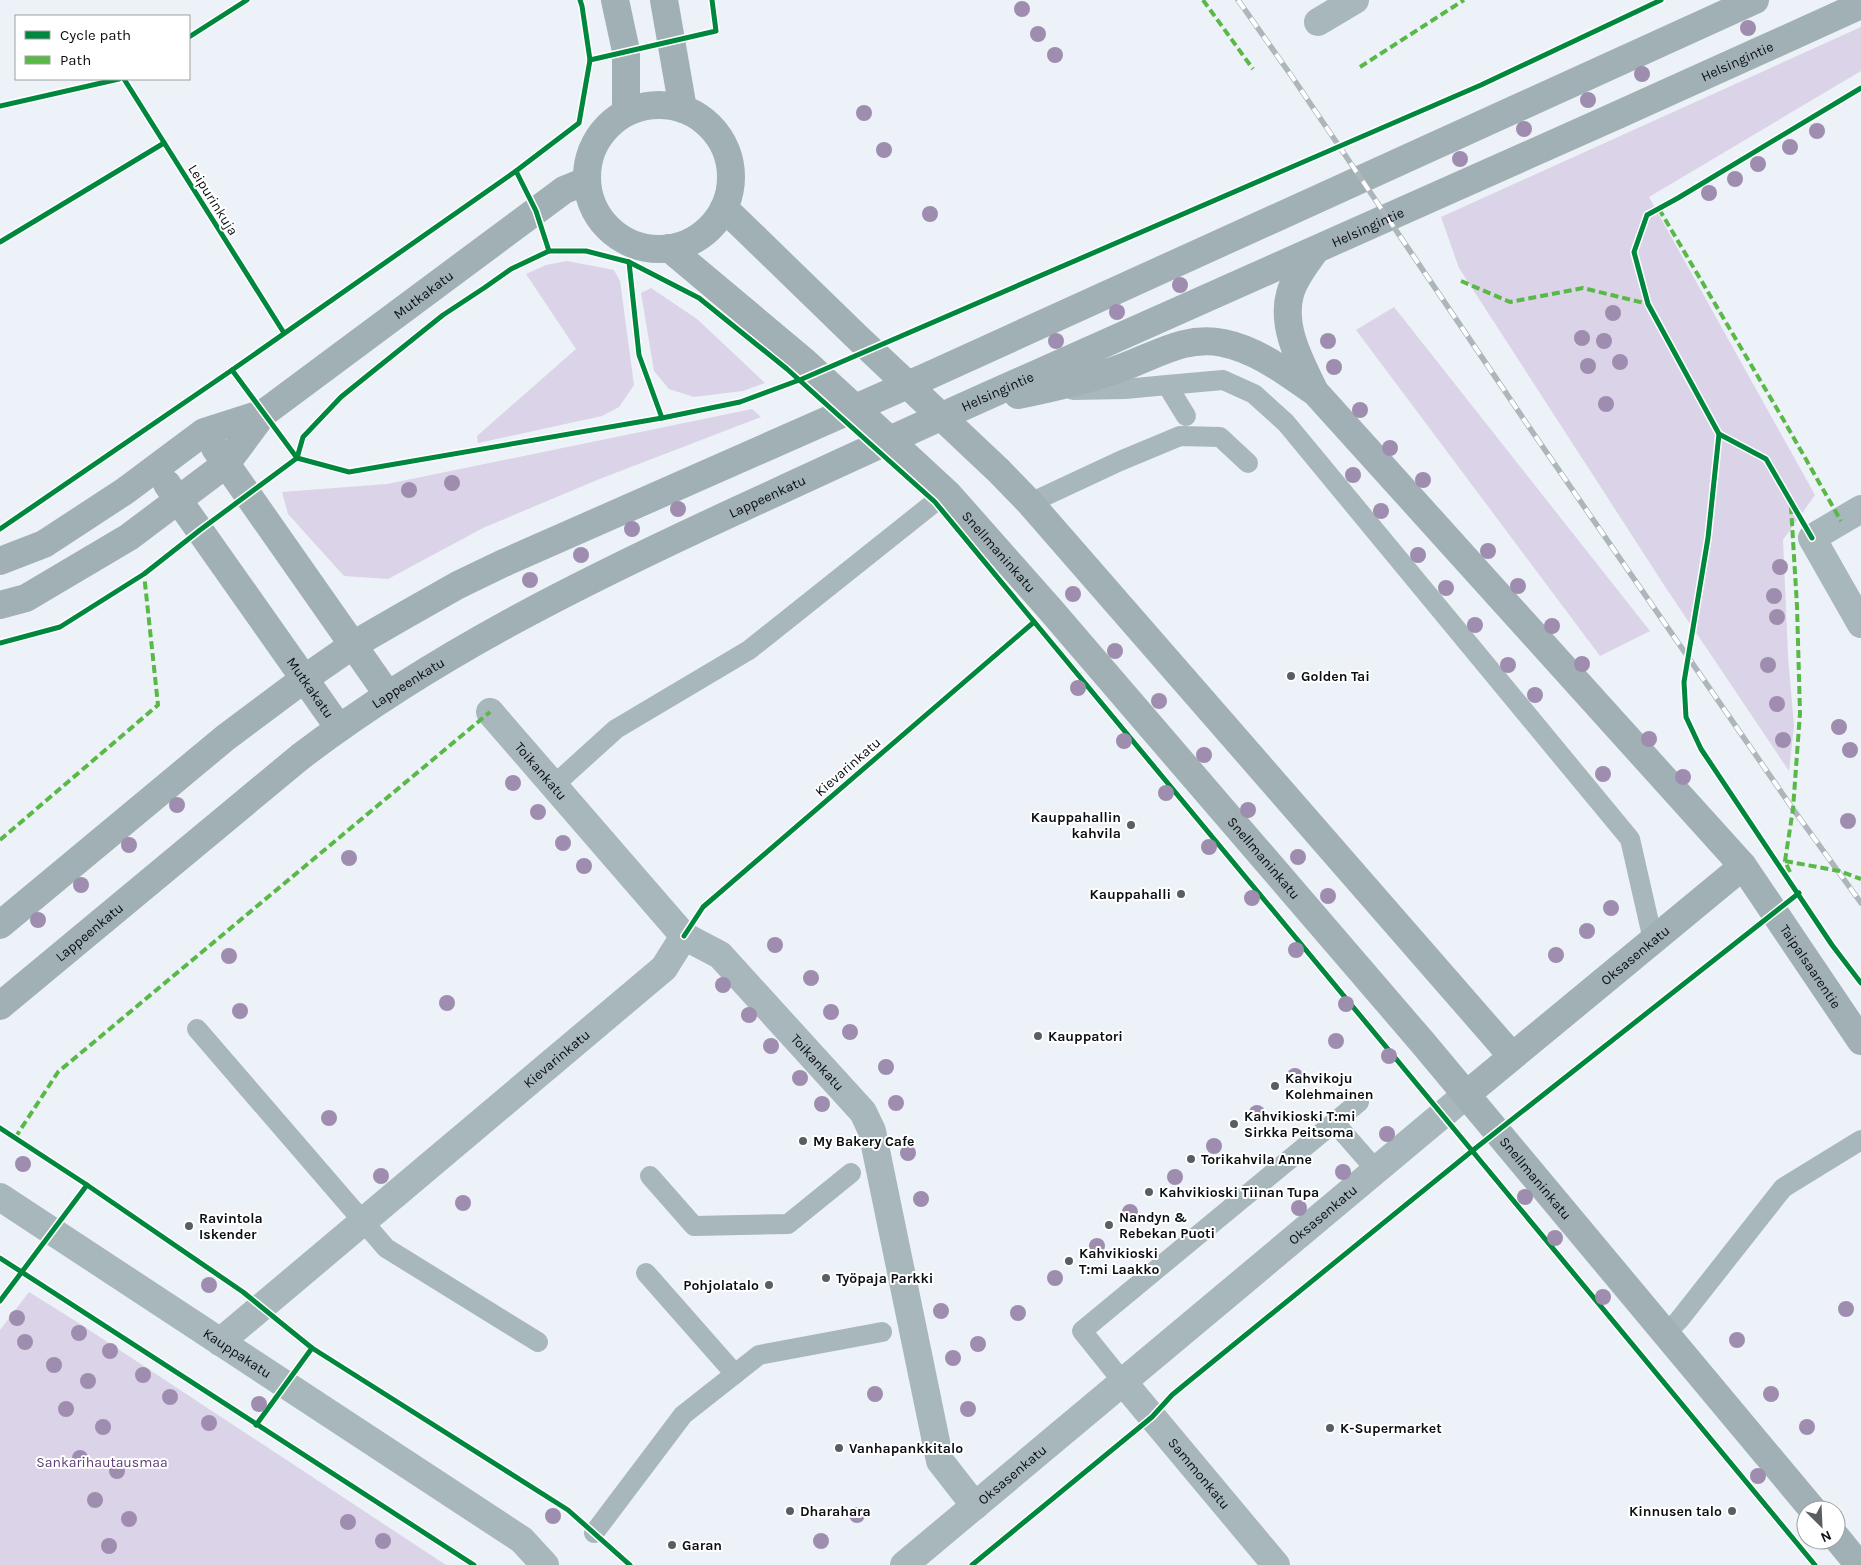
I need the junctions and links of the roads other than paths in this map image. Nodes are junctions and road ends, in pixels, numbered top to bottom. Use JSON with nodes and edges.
{"nodes":[{"id":1,"x":615,"y":0,"type":"edge"},
{"id":2,"x":664,"y":0,"type":"edge"},
{"id":3,"x":1355,"y":0,"type":"edge"},
{"id":4,"x":1755,"y":0,"type":"edge"},
{"id":5,"x":1861,"y":5,"type":"edge"},
{"id":6,"x":1318,"y":22,"type":"dead end"},
{"id":7,"x":683,"y":109,"type":"junction"},
{"id":8,"x":626,"y":112,"type":"junction"},
{"id":9,"x":586,"y":181,"type":"junction"},
{"id":10,"x":724,"y":208,"type":"junction"},
{"id":11,"x":670,"y":248,"type":"junction"},
{"id":12,"x":1315,"y":251,"type":"junction"},
{"id":13,"x":1167,"y":385,"type":"junction"},
{"id":14,"x":1043,"y":390,"type":"junction"},
{"id":15,"x":1316,"y":393,"type":"junction"},
{"id":16,"x":965,"y":406,"type":"junction"},
{"id":17,"x":264,"y":413,"type":"junction"},
{"id":18,"x":1186,"y":416,"type":"dead end"},
{"id":19,"x":204,"y":432,"type":"junction"},
{"id":20,"x":872,"y":448,"type":"joint"},
{"id":21,"x":1248,"y":463,"type":"dead end"},
{"id":22,"x":226,"y":464,"type":"junction"},
{"id":23,"x":156,"y":469,"type":"junction"},
{"id":24,"x":948,"y":494,"type":"junction"},
{"id":25,"x":178,"y":499,"type":"junction"},
{"id":26,"x":1030,"y":503,"type":"junction"},
{"id":27,"x":1861,"y":509,"type":"edge"},
{"id":28,"x":0,"y":561,"type":"edge"},
{"id":29,"x":0,"y":605,"type":"edge"},
{"id":30,"x":1861,"y":624,"type":"edge"},
{"id":31,"x":353,"y":645,"type":"junction"},
{"id":32,"x":304,"y":679,"type":"junction"},
{"id":33,"x":388,"y":695,"type":"junction"},
{"id":34,"x":490,"y":712,"type":"dead end"},
{"id":35,"x":339,"y":728,"type":"junction"},
{"id":36,"x":553,"y":786,"type":"junction"},
{"id":37,"x":1743,"y":866,"type":"junction"},
{"id":38,"x":0,"y":925,"type":"edge"},
{"id":39,"x":684,"y":936,"type":"junction"},
{"id":40,"x":1653,"y":940,"type":"junction"},
{"id":41,"x":0,"y":1006,"type":"edge"},
{"id":42,"x":198,"y":1029,"type":"dead end"},
{"id":43,"x":1861,"y":1040,"type":"edge"},
{"id":44,"x":1512,"y":1056,"type":"junction"},
{"id":45,"x":1466,"y":1094,"type":"junction"},
{"id":46,"x":1358,"y":1102,"type":"dead end"},
{"id":47,"x":1334,"y":1122,"type":"junction"},
{"id":48,"x":1861,"y":1140,"type":"edge"},
{"id":49,"x":1376,"y":1170,"type":"junction"},
{"id":50,"x":851,"y":1173,"type":"dead end"},
{"id":51,"x":650,"y":1176,"type":"dead end"},
{"id":52,"x":0,"y":1197,"type":"edge"},
{"id":53,"x":364,"y":1221,"type":"junction"},
{"id":54,"x":646,"y":1273,"type":"dead end"},
{"id":55,"x":882,"y":1332,"type":"dead end"},
{"id":56,"x":1666,"y":1333,"type":"junction"},
{"id":57,"x":220,"y":1342,"type":"junction"},
{"id":58,"x":538,"y":1342,"type":"dead end"},
{"id":59,"x":735,"y":1374,"type":"junction"},
{"id":60,"x":1123,"y":1382,"type":"junction"},
{"id":61,"x":1805,"y":1500,"type":"edge"},
{"id":62,"x":975,"y":1506,"type":"junction"},
{"id":63,"x":594,"y":1533,"type":"dead end"},
{"id":64,"x":1846,"y":1549,"type":"edge"},
{"id":65,"x":545,"y":1565,"type":"edge"},
{"id":66,"x":904,"y":1565,"type":"edge"},
{"id":67,"x":1276,"y":1565,"type":"edge"},
{"id":68,"x":1859,"y":1565,"type":"edge"}],
"edges":[{"from":1,"to":8,"type":"main road"},
{"from":2,"to":7,"type":"main road"},
{"from":3,"to":6,"type":"street"},
{"from":4,"to":31,"type":"main road"},
{"from":5,"to":12,"type":"main road","name":"Helsingintie"},
{"from":7,"to":8,"type":"main road"},
{"from":7,"to":10,"type":"main road"},
{"from":8,"to":9,"type":"main road"},
{"from":9,"to":11,"type":"main road"},
{"from":9,"to":17,"type":"main road","name":"Mutkakatu"},
{"from":10,"to":11,"type":"main road"},
{"from":10,"to":26,"type":"main road"},
{"from":11,"to":24,"type":"main road","name":"Snellmaninkatu"},
{"from":12,"to":15,"type":"main road"},
{"from":12,"to":16,"type":"main road","name":"Helsingintie"},
{"from":13,"to":14,"type":"lane"},
{"from":13,"to":18,"type":"lane"},
{"from":13,"to":40,"type":"lane"},
{"from":14,"to":15,"type":"main road"},
{"from":14,"to":16,"type":"main road"},
{"from":15,"to":37,"type":"main road","name":"Taipalsaarentie"},
{"from":16,"to":20,"type":"main road","name":"Helsingintie"},
{"from":17,"to":19,"type":"main road","name":"Mutkakatu"},
{"from":17,"to":22,"type":"main road","name":"Mutkakatu"},
{"from":19,"to":22,"type":"main road"},
{"from":19,"to":23,"type":"main road","name":"Mutkakatu"},
{"from":20,"to":33,"type":"main road","name":"Lappeenkatu"},
{"from":21,"to":26,"type":"lane"},
{"from":22,"to":25,"type":"main road","name":"Mutkakatu"},
{"from":22,"to":31,"type":"main road"},
{"from":23,"to":25,"type":"main road","name":"Mutkakatu"},
{"from":23,"to":28,"type":"main road","name":"Mutkakatu"},
{"from":24,"to":36,"type":"lane"},
{"from":24,"to":45,"type":"main road","name":"Snellmaninkatu"},
{"from":25,"to":29,"type":"main road","name":"Mutkakatu"},
{"from":25,"to":32,"type":"main road","name":"Mutkakatu"},
{"from":26,"to":44,"type":"main road"},
{"from":27,"to":30,"type":"street"},
{"from":31,"to":32,"type":"main road"},
{"from":31,"to":33,"type":"main road"},
{"from":32,"to":35,"type":"main road","name":"Mutkakatu"},
{"from":32,"to":38,"type":"main road"},
{"from":33,"to":35,"type":"main road","name":"Lappeenkatu"},
{"from":34,"to":36,"type":"street","name":"Toikankatu"},
{"from":35,"to":41,"type":"main road","name":"Lappeenkatu"},
{"from":36,"to":39,"type":"street","name":"Toikankatu"},
{"from":37,"to":40,"type":"main road","name":"Oksasenkatu"},
{"from":37,"to":43,"type":"main road","name":"Taipalsaarentie"},
{"from":39,"to":53,"type":"street","name":"Kievarinkatu"},
{"from":39,"to":62,"type":"street","name":"Toikankatu"},
{"from":40,"to":44,"type":"main road","name":"Oksasenkatu"},
{"from":42,"to":53,"type":"lane"},
{"from":44,"to":45,"type":"main road","name":"Oksasenkatu"},
{"from":45,"to":49,"type":"street","name":"Oksasenkatu"},
{"from":45,"to":56,"type":"main road","name":"Snellmaninkatu"},
{"from":46,"to":47,"type":"lane"},
{"from":47,"to":49,"type":"lane"},
{"from":47,"to":60,"type":"lane"},
{"from":48,"to":56,"type":"lane"},
{"from":49,"to":60,"type":"street","name":"Oksasenkatu"},
{"from":50,"to":51,"type":"lane"},
{"from":52,"to":57,"type":"street","name":"Kauppakatu"},
{"from":53,"to":57,"type":"street","name":"Kievarinkatu"},
{"from":53,"to":58,"type":"lane"},
{"from":54,"to":59,"type":"lane"},
{"from":55,"to":59,"type":"lane"},
{"from":56,"to":61,"type":"main road","name":"Snellmaninkatu"},
{"from":57,"to":65,"type":"street","name":"Kauppakatu"},
{"from":59,"to":63,"type":"lane"},
{"from":60,"to":62,"type":"street","name":"Oksasenkatu"},
{"from":60,"to":67,"type":"street","name":"Sammonkatu"},
{"from":62,"to":66,"type":"street","name":"Oksasenkatu"},
{"from":64,"to":68,"type":"main road"}]}
